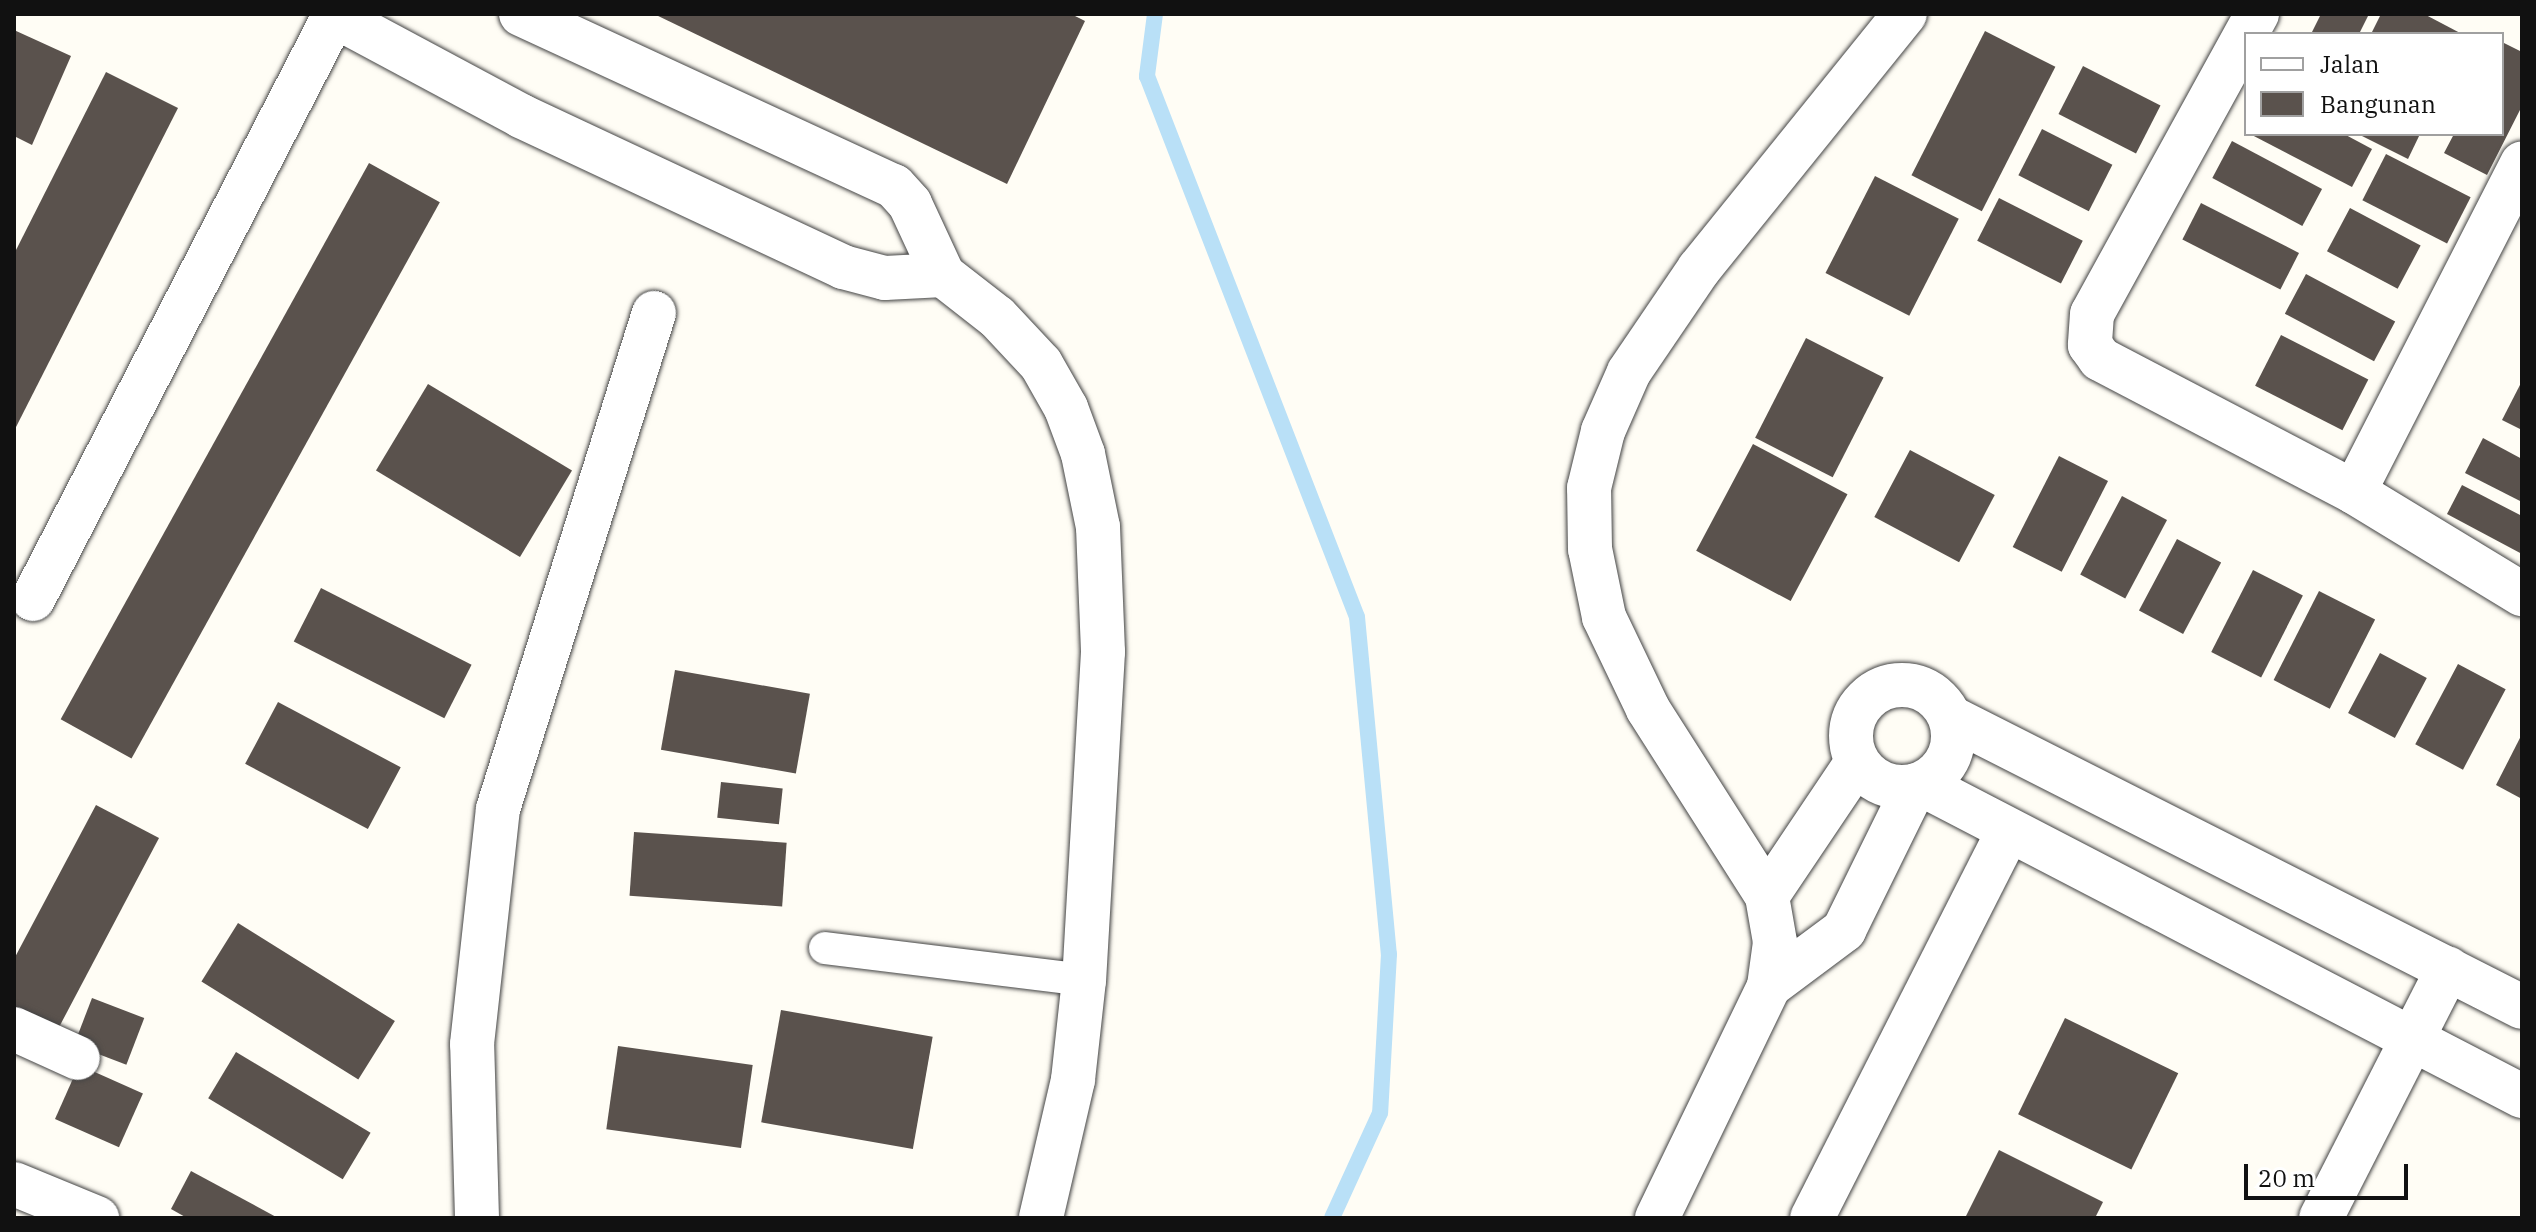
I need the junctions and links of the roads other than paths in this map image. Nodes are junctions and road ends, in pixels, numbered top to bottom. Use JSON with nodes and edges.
{"nodes":[{"id":1,"x":521,"y":14,"type":"edge"},
{"id":2,"x":1905,"y":14,"type":"edge"},
{"id":3,"x":2257,"y":14,"type":"edge"},
{"id":4,"x":333,"y":15,"type":"edge"},
{"id":5,"x":2247,"y":32,"type":"edge"},
{"id":6,"x":2244,"y":38,"type":"edge"},
{"id":7,"x":2522,"y":164,"type":"edge"},
{"id":8,"x":943,"y":275,"type":"junction"},
{"id":9,"x":654,"y":313,"type":"dead end"},
{"id":10,"x":2354,"y":492,"type":"junction"},
{"id":11,"x":2522,"y":594,"type":"edge"},
{"id":12,"x":33,"y":599,"type":"dead end"},
{"id":13,"x":1950,"y":717,"type":"junction"},
{"id":14,"x":1857,"y":762,"type":"junction"},
{"id":15,"x":1918,"y":785,"type":"junction"},
{"id":16,"x":2008,"y":831,"type":"junction"},
{"id":17,"x":1767,"y":896,"type":"junction"},
{"id":18,"x":825,"y":948,"type":"dead end"},
{"id":19,"x":2448,"y":969,"type":"junction"},
{"id":20,"x":1084,"y":980,"type":"junction"},
{"id":21,"x":1769,"y":986,"type":"junction"},
{"id":22,"x":2522,"y":1007,"type":"edge"},
{"id":23,"x":14,"y":1029,"type":"edge"},
{"id":24,"x":2410,"y":1037,"type":"junction"},
{"id":25,"x":78,"y":1058,"type":"dead end"},
{"id":26,"x":2522,"y":1096,"type":"edge"},
{"id":27,"x":14,"y":1184,"type":"edge"},
{"id":28,"x":97,"y":1218,"type":"edge"},
{"id":29,"x":477,"y":1218,"type":"edge"},
{"id":30,"x":1041,"y":1218,"type":"edge"},
{"id":31,"x":1657,"y":1218,"type":"edge"},
{"id":32,"x":1812,"y":1218,"type":"edge"},
{"id":33,"x":2321,"y":1218,"type":"edge"}],
"edges":[{"from":1,"to":8,"type":"street"},
{"from":2,"to":17,"type":"street"},
{"from":3,"to":5,"type":"street"},
{"from":4,"to":8,"type":"street"},
{"from":4,"to":12,"type":"street"},
{"from":6,"to":10,"type":"street"},
{"from":7,"to":10,"type":"street"},
{"from":8,"to":20,"type":"street"},
{"from":9,"to":29,"type":"street"},
{"from":10,"to":11,"type":"street"},
{"from":13,"to":14,"type":"street"},
{"from":13,"to":15,"type":"street"},
{"from":13,"to":19,"type":"street"},
{"from":14,"to":15,"type":"street"},
{"from":14,"to":17,"type":"street"},
{"from":15,"to":16,"type":"street"},
{"from":15,"to":21,"type":"street"},
{"from":16,"to":24,"type":"street"},
{"from":16,"to":32,"type":"street"},
{"from":17,"to":21,"type":"street"},
{"from":18,"to":20,"type":"lane"},
{"from":19,"to":22,"type":"street"},
{"from":19,"to":24,"type":"street"},
{"from":20,"to":30,"type":"street"},
{"from":21,"to":31,"type":"street"},
{"from":23,"to":25,"type":"street"},
{"from":24,"to":26,"type":"street"},
{"from":24,"to":33,"type":"street"},
{"from":27,"to":28,"type":"street"}]}
